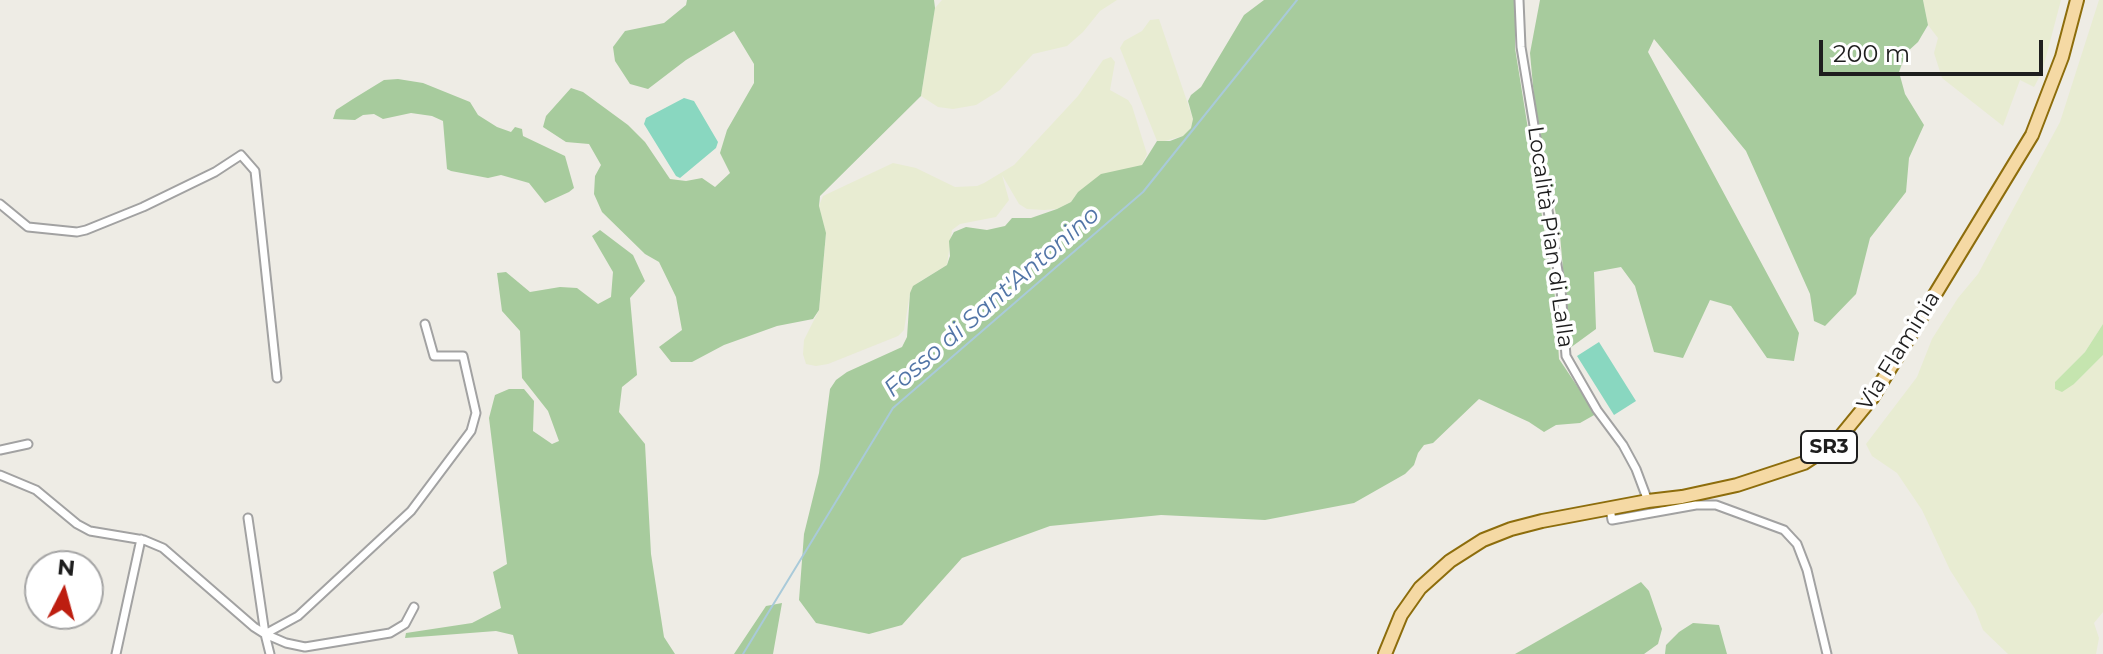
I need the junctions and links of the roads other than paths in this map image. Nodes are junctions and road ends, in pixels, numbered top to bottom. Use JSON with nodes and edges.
{"nodes":[{"id":1,"x":1519,"y":0,"type":"edge"},
{"id":2,"x":2077,"y":0,"type":"edge"},
{"id":3,"x":0,"y":204,"type":"edge"},
{"id":4,"x":425,"y":324,"type":"dead end"},
{"id":5,"x":277,"y":378,"type":"dead end"},
{"id":6,"x":28,"y":444,"type":"dead end"},
{"id":7,"x":0,"y":450,"type":"edge"},
{"id":8,"x":0,"y":475,"type":"edge"},
{"id":9,"x":1648,"y":501,"type":"junction"},
{"id":10,"x":1610,"y":509,"type":"junction"},
{"id":11,"x":248,"y":518,"type":"dead end"},
{"id":12,"x":141,"y":539,"type":"junction"},
{"id":13,"x":414,"y":607,"type":"dead end"},
{"id":14,"x":265,"y":634,"type":"junction"},
{"id":15,"x":116,"y":654,"type":"edge"},
{"id":16,"x":270,"y":654,"type":"edge"},
{"id":17,"x":1385,"y":654,"type":"edge"},
{"id":18,"x":1827,"y":654,"type":"edge"}],
"edges":[{"from":1,"to":9,"type":"street","name":"Località Pian di Lalla"},
{"from":2,"to":9,"type":"main road","name":"Via Flaminia","number":"SR3"},
{"from":3,"to":5,"type":"street"},
{"from":4,"to":14,"type":"street"},
{"from":6,"to":7,"type":"street"},
{"from":8,"to":12,"type":"street"},
{"from":9,"to":10,"type":"main road","name":"Via Flaminia","number":"SR3"},
{"from":10,"to":17,"type":"main road","name":"Via Flaminia","number":"SR3"},
{"from":10,"to":18,"type":"street"},
{"from":11,"to":14,"type":"street"},
{"from":12,"to":14,"type":"street"},
{"from":12,"to":15,"type":"street"},
{"from":13,"to":14,"type":"street"},
{"from":14,"to":16,"type":"street"}]}
